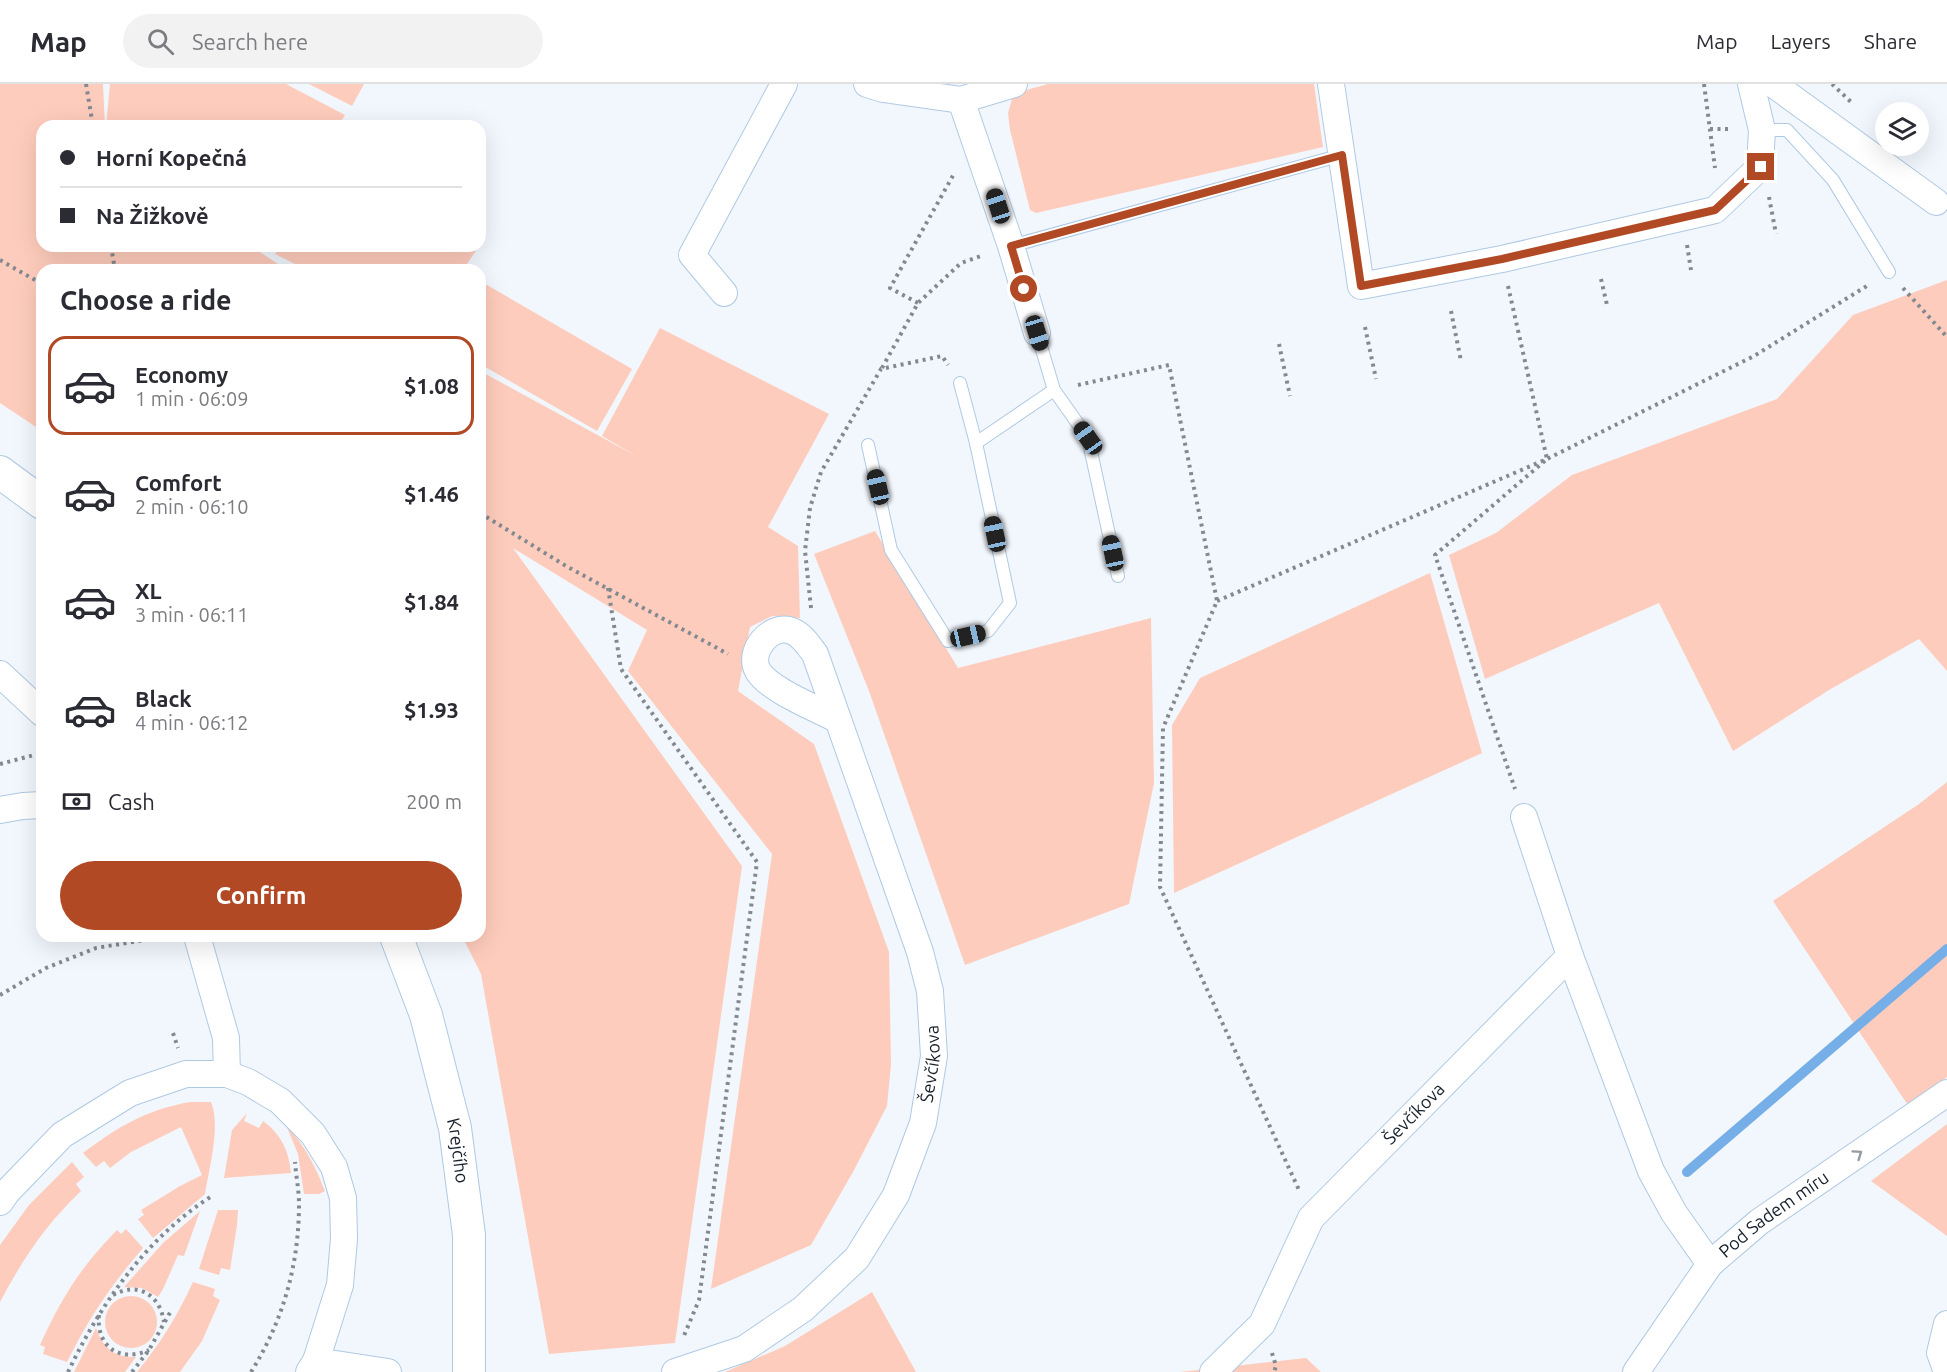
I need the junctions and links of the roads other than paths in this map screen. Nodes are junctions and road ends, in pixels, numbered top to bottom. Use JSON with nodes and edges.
{"nodes":[{"id":1,"x":784,"y":84,"type":"edge"},
{"id":2,"x":867,"y":84,"type":"edge"},
{"id":3,"x":1014,"y":84,"type":"edge"},
{"id":4,"x":1331,"y":84,"type":"edge"},
{"id":5,"x":1751,"y":84,"type":"edge"},
{"id":6,"x":1773,"y":84,"type":"edge"},
{"id":7,"x":961,"y":100,"type":"junction"},
{"id":8,"x":1762,"y":130,"type":"junction"},
{"id":9,"x":1342,"y":155,"type":"junction"},
{"id":10,"x":1936,"y":202,"type":"dead end"},
{"id":11,"x":1011,"y":246,"type":"junction"},
{"id":12,"x":1889,"y":272,"type":"road end"},
{"id":13,"x":724,"y":293,"type":"dead end"},
{"id":14,"x":1037,"y":333,"type":"joint"},
{"id":15,"x":960,"y":383,"type":"dead end"},
{"id":16,"x":1054,"y":390,"type":"junction"},
{"id":17,"x":976,"y":443,"type":"junction"},
{"id":18,"x":868,"y":446,"type":"dead end"},
{"id":19,"x":0,"y":471,"type":"edge"},
{"id":20,"x":36,"y":498,"type":"edge"},
{"id":21,"x":1118,"y":576,"type":"dead end"},
{"id":22,"x":0,"y":674,"type":"edge"},
{"id":23,"x":36,"y":707,"type":"edge"},
{"id":24,"x":838,"y":720,"type":"junction"},
{"id":25,"x":36,"y":805,"type":"edge"},
{"id":26,"x":0,"y":810,"type":"edge"},
{"id":27,"x":1524,"y":818,"type":"road end"},
{"id":28,"x":199,"y":942,"type":"edge"},
{"id":29,"x":398,"y":942,"type":"edge"},
{"id":30,"x":1570,"y":956,"type":"junction"},
{"id":31,"x":227,"y":1074,"type":"junction"},
{"id":32,"x":1947,"y":1093,"type":"edge"},
{"id":33,"x":0,"y":1202,"type":"edge"},
{"id":34,"x":1710,"y":1264,"type":"junction"},
{"id":35,"x":1947,"y":1324,"type":"edge"},
{"id":36,"x":312,"y":1367,"type":"edge"},
{"id":37,"x":388,"y":1372,"type":"edge"},
{"id":38,"x":469,"y":1372,"type":"edge"},
{"id":39,"x":675,"y":1372,"type":"edge"},
{"id":40,"x":1213,"y":1372,"type":"edge"},
{"id":41,"x":1636,"y":1372,"type":"edge"},
{"id":42,"x":1947,"y":1372,"type":"edge"}],
"edges":[{"from":1,"to":13,"type":"street"},
{"from":2,"to":7,"type":"street"},
{"from":3,"to":7,"type":"street"},
{"from":4,"to":9,"type":"street"},
{"from":5,"to":8,"type":"street"},
{"from":6,"to":10,"type":"street"},
{"from":7,"to":11,"type":"street"},
{"from":8,"to":9,"type":"street"},
{"from":8,"to":12,"type":"lane"},
{"from":9,"to":11,"type":"lane"},
{"from":11,"to":14,"type":"street"},
{"from":14,"to":16,"type":"lane"},
{"from":15,"to":17,"type":"lane"},
{"from":16,"to":17,"type":"lane"},
{"from":16,"to":21,"type":"lane"},
{"from":17,"to":18,"type":"lane"},
{"from":19,"to":20,"type":"street"},
{"from":22,"to":23,"type":"street"},
{"from":24,"to":24,"type":"street","name":"Ševčíkova"},
{"from":24,"to":39,"type":"street","name":"Ševčíkova"},
{"from":25,"to":26,"type":"street"},
{"from":27,"to":30,"type":"street"},
{"from":28,"to":31,"type":"street"},
{"from":29,"to":38,"type":"street","name":"Krejčího"},
{"from":30,"to":34,"type":"street"},
{"from":30,"to":40,"type":"street","name":"Ševčíkova"},
{"from":31,"to":33,"type":"street"},
{"from":31,"to":36,"type":"street"},
{"from":34,"to":32,"type":"street","name":"Pod Sadem míru","one_way":true},
{"from":34,"to":41,"type":"street","name":"Pod Sadem míru"},
{"from":35,"to":42,"type":"street"},
{"from":36,"to":37,"type":"street"}]}
